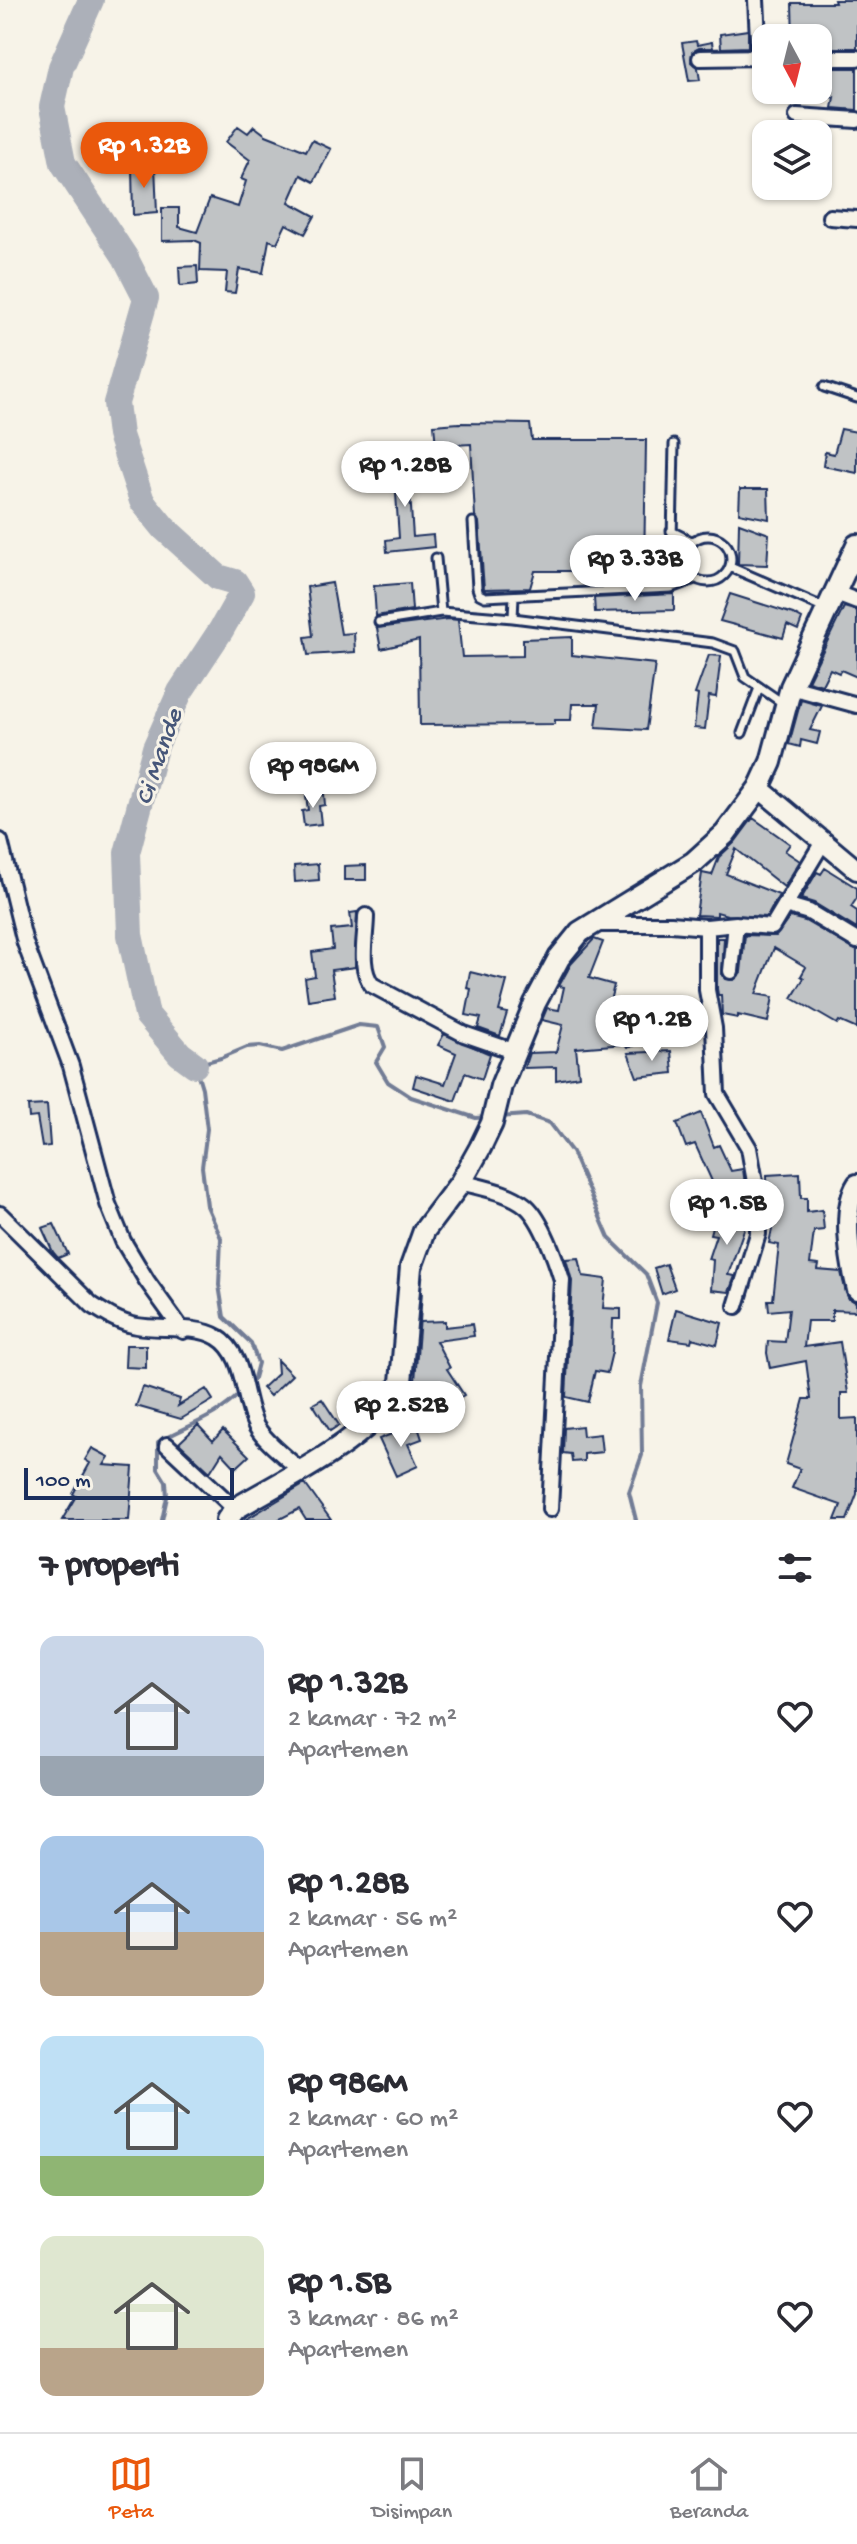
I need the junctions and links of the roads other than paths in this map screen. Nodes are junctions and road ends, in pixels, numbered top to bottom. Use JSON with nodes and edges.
{"nodes":[{"id":1,"x":756,"y":0,"type":"edge"},
{"id":2,"x":759,"y":24,"type":"edge"},
{"id":3,"x":752,"y":57,"type":"edge"},
{"id":4,"x":700,"y":58,"type":"dead end"},
{"id":5,"x":832,"y":58,"type":"edge"},
{"id":6,"x":857,"y":58,"type":"edge"},
{"id":7,"x":797,"y":116,"type":"dead end"},
{"id":8,"x":857,"y":120,"type":"edge"},
{"id":9,"x":830,"y":217,"type":"dead end"},
{"id":10,"x":857,"y":219,"type":"edge"},
{"id":11,"x":824,"y":387,"type":"dead end"},
{"id":12,"x":857,"y":398,"type":"edge"},
{"id":13,"x":674,"y":444,"type":"dead end"},
{"id":14,"x":473,"y":522,"type":"dead end"},
{"id":15,"x":671,"y":531,"type":"junction"},
{"id":16,"x":693,"y":542,"type":"junction"},
{"id":17,"x":857,"y":545,"type":"edge"},
{"id":18,"x":436,"y":558,"type":"dead end"},
{"id":19,"x":730,"y":567,"type":"junction"},
{"id":20,"x":695,"y":579,"type":"junction"},
{"id":21,"x":671,"y":588,"type":"junction"},
{"id":22,"x":514,"y":596,"type":"junction"},
{"id":23,"x":831,"y":601,"type":"junction"},
{"id":24,"x":857,"y":601,"type":"edge"},
{"id":25,"x":441,"y":612,"type":"junction"},
{"id":26,"x":513,"y":618,"type":"junction"},
{"id":27,"x":379,"y":622,"type":"dead end"},
{"id":28,"x":759,"y":688,"type":"junction"},
{"id":29,"x":788,"y":696,"type":"junction"},
{"id":30,"x":857,"y":705,"type":"edge"},
{"id":31,"x":742,"y":733,"type":"dead end"},
{"id":32,"x":759,"y":788,"type":"junction"},
{"id":33,"x":824,"y":840,"type":"junction"},
{"id":34,"x":0,"y":841,"type":"edge"},
{"id":35,"x":857,"y":870,"type":"edge"},
{"id":36,"x":785,"y":905,"type":"junction"},
{"id":37,"x":366,"y":916,"type":"dead end"},
{"id":38,"x":592,"y":924,"type":"junction"},
{"id":39,"x":736,"y":924,"type":"junction"},
{"id":40,"x":707,"y":927,"type":"junction"},
{"id":41,"x":857,"y":941,"type":"edge"},
{"id":42,"x":731,"y":971,"type":"dead end"},
{"id":43,"x":516,"y":1052,"type":"junction"},
{"id":44,"x":461,"y":1182,"type":"junction"},
{"id":45,"x":857,"y":1184,"type":"edge"},
{"id":46,"x":0,"y":1214,"type":"edge"},
{"id":47,"x":854,"y":1265,"type":"edge"},
{"id":48,"x":857,"y":1290,"type":"edge"},
{"id":49,"x":736,"y":1306,"type":"dead end"},
{"id":50,"x":183,"y":1331,"type":"junction"},
{"id":51,"x":167,"y":1445,"type":"dead end"},
{"id":52,"x":300,"y":1470,"type":"junction"},
{"id":53,"x":550,"y":1509,"type":"dead end"},
{"id":54,"x":231,"y":1515,"type":"edge"}],
"edges":[{"from":1,"to":2,"type":"street"},
{"from":3,"to":4,"type":"street"},
{"from":5,"to":6,"type":"street"},
{"from":7,"to":8,"type":"street"},
{"from":9,"to":10,"type":"street"},
{"from":11,"to":12,"type":"lane"},
{"from":13,"to":15,"type":"lane"},
{"from":14,"to":22,"type":"lane"},
{"from":15,"to":16,"type":"lane"},
{"from":15,"to":21,"type":"lane"},
{"from":16,"to":19,"type":"lane"},
{"from":16,"to":20,"type":"lane"},
{"from":17,"to":23,"type":"main road"},
{"from":18,"to":25,"type":"lane"},
{"from":19,"to":20,"type":"lane"},
{"from":19,"to":23,"type":"lane"},
{"from":20,"to":21,"type":"lane"},
{"from":21,"to":22,"type":"lane"},
{"from":22,"to":26,"type":"lane"},
{"from":23,"to":24,"type":"street"},
{"from":23,"to":29,"type":"main road"},
{"from":25,"to":26,"type":"lane"},
{"from":25,"to":27,"type":"lane"},
{"from":26,"to":28,"type":"lane"},
{"from":28,"to":29,"type":"lane"},
{"from":28,"to":31,"type":"lane"},
{"from":29,"to":30,"type":"street"},
{"from":29,"to":32,"type":"main road"},
{"from":32,"to":33,"type":"street"},
{"from":32,"to":38,"type":"main road"},
{"from":33,"to":35,"type":"street"},
{"from":33,"to":36,"type":"street"},
{"from":34,"to":50,"type":"street"},
{"from":36,"to":39,"type":"street"},
{"from":36,"to":41,"type":"street"},
{"from":37,"to":43,"type":"street"},
{"from":38,"to":40,"type":"street"},
{"from":38,"to":43,"type":"main road"},
{"from":39,"to":40,"type":"street"},
{"from":39,"to":42,"type":"street"},
{"from":40,"to":49,"type":"street"},
{"from":43,"to":44,"type":"main road"},
{"from":44,"to":52,"type":"main road"},
{"from":44,"to":53,"type":"street"},
{"from":45,"to":47,"type":"street"},
{"from":46,"to":50,"type":"street"},
{"from":47,"to":48,"type":"street"},
{"from":50,"to":52,"type":"street"},
{"from":51,"to":54,"type":"street"},
{"from":52,"to":54,"type":"main road"}]}
